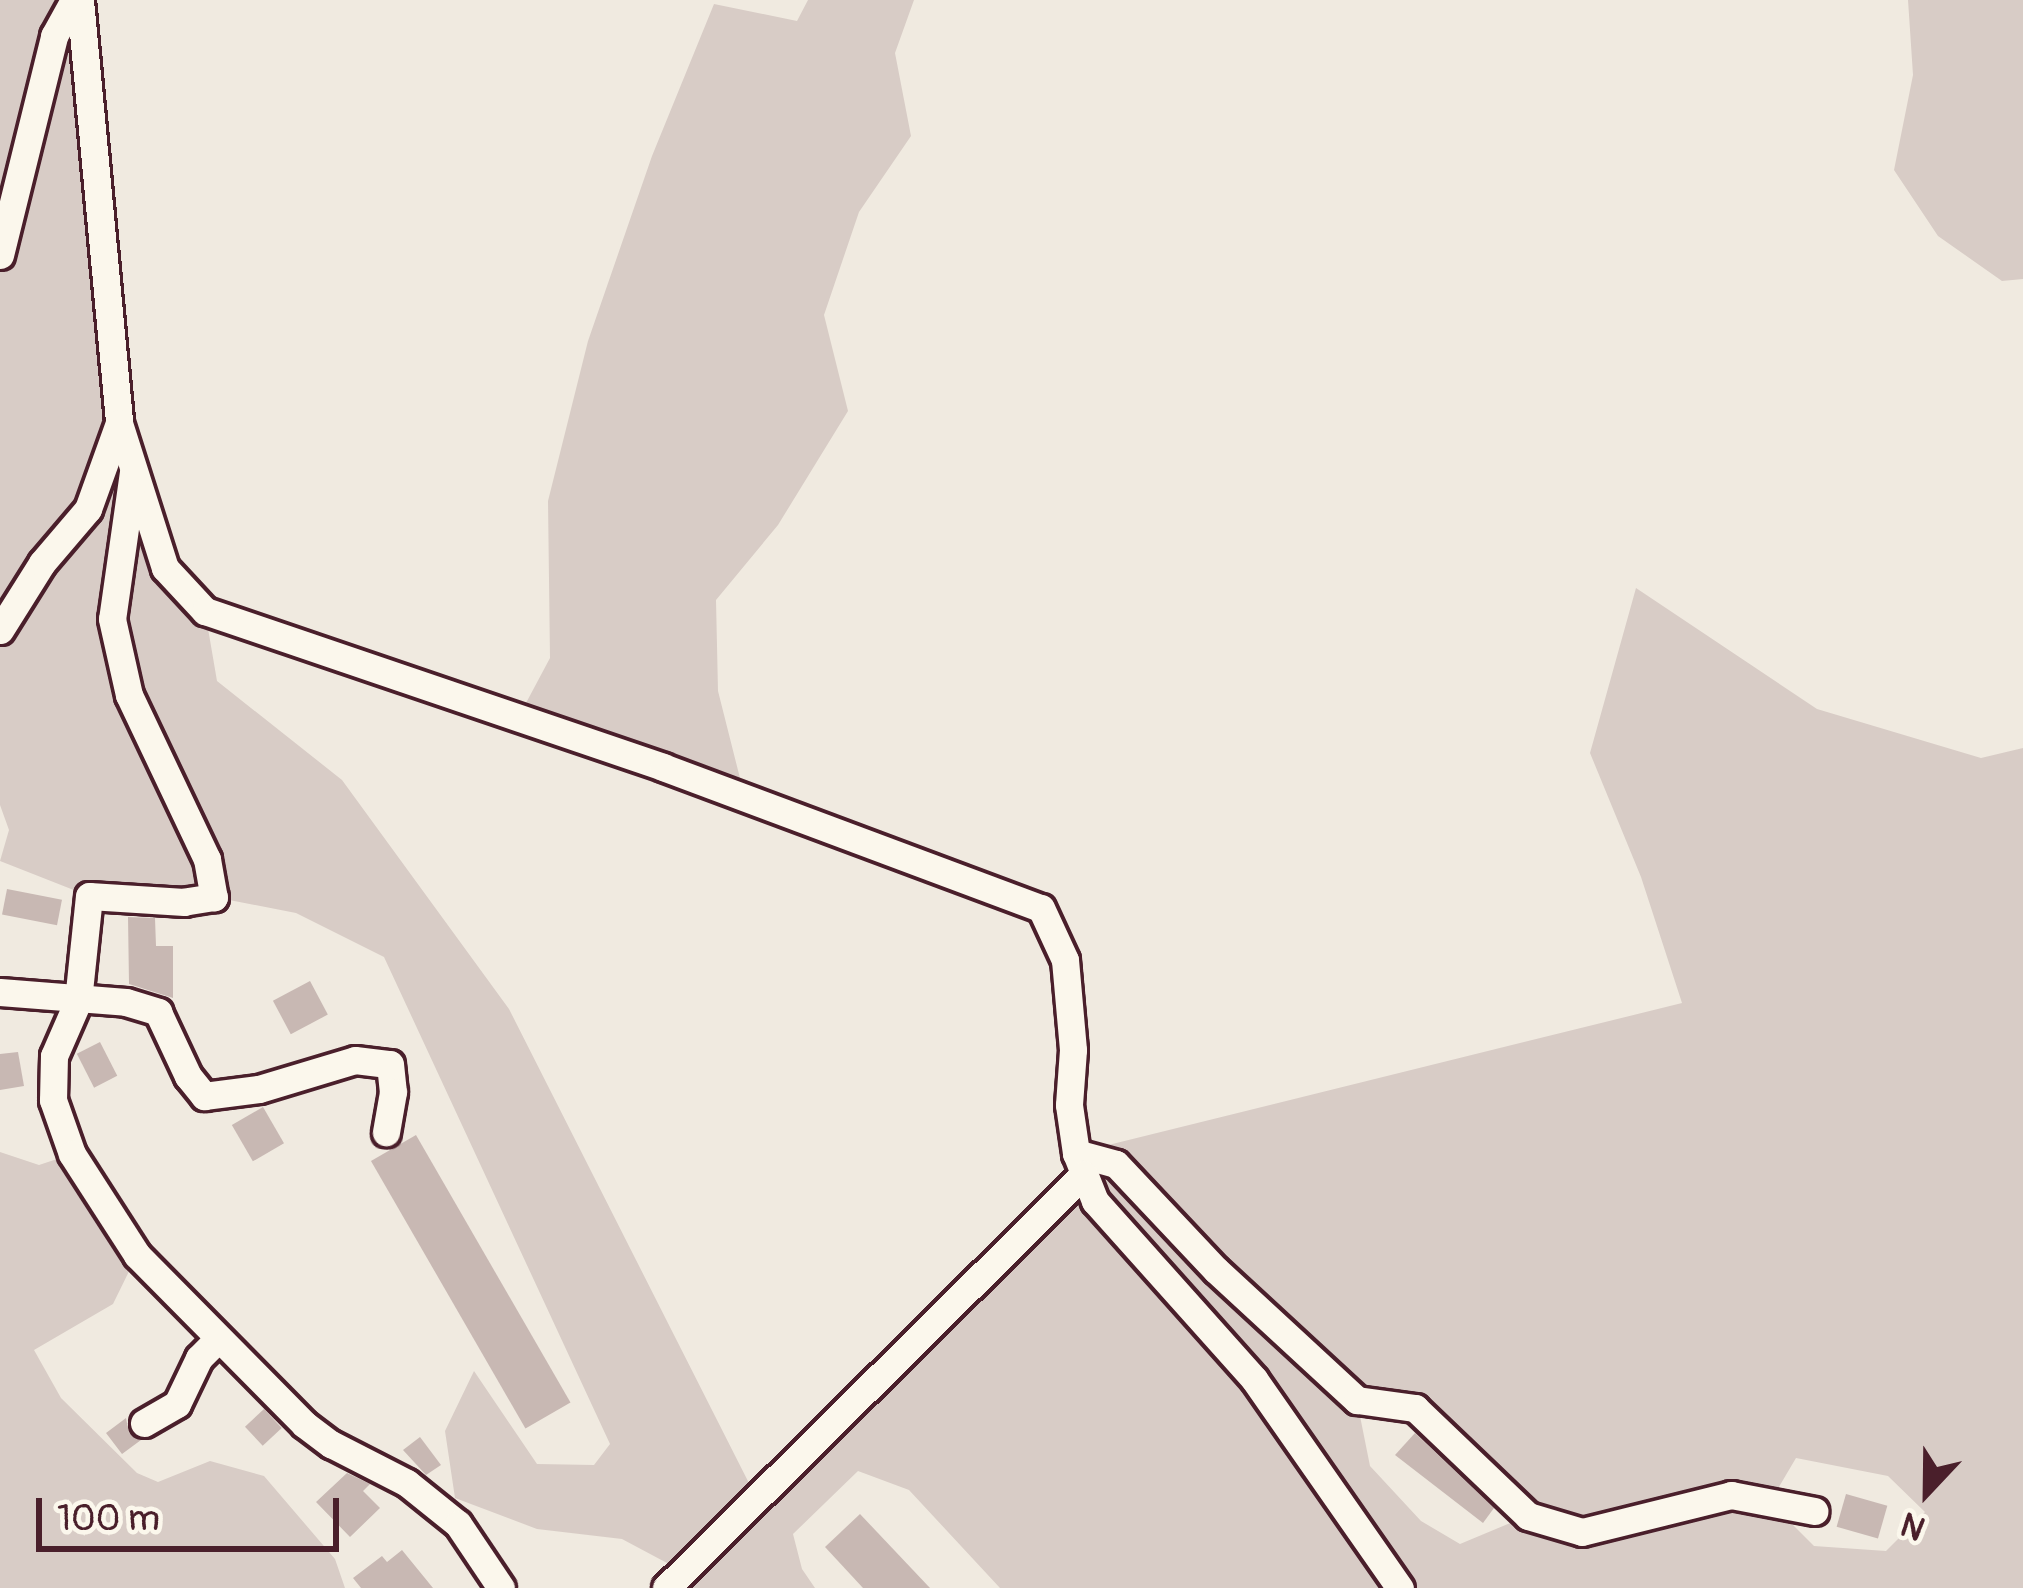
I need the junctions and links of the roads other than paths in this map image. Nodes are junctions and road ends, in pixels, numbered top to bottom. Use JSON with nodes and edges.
{"nodes":[{"id":1,"x":77,"y":0,"type":"edge"},
{"id":2,"x":0,"y":255,"type":"edge"},
{"id":3,"x":119,"y":422,"type":"junction"},
{"id":4,"x":134,"y":469,"type":"junction"},
{"id":5,"x":0,"y":630,"type":"edge"},
{"id":6,"x":0,"y":992,"type":"edge"},
{"id":7,"x":78,"y":1001,"type":"junction"},
{"id":8,"x":386,"y":1132,"type":"dead end"},
{"id":9,"x":1080,"y":1163,"type":"junction"},
{"id":10,"x":218,"y":1339,"type":"junction"},
{"id":11,"x":144,"y":1423,"type":"dead end"},
{"id":12,"x":1814,"y":1511,"type":"dead end"},
{"id":13,"x":501,"y":1588,"type":"edge"},
{"id":14,"x":666,"y":1588,"type":"edge"},
{"id":15,"x":1400,"y":1588,"type":"edge"}],
"edges":[{"from":1,"to":2,"type":"street"},
{"from":1,"to":3,"type":"street"},
{"from":3,"to":4,"type":"street"},
{"from":3,"to":5,"type":"street"},
{"from":4,"to":7,"type":"street"},
{"from":4,"to":9,"type":"street"},
{"from":6,"to":7,"type":"street"},
{"from":7,"to":8,"type":"street"},
{"from":7,"to":10,"type":"street"},
{"from":9,"to":12,"type":"street"},
{"from":9,"to":14,"type":"street"},
{"from":9,"to":15,"type":"street"},
{"from":10,"to":11,"type":"street"},
{"from":10,"to":13,"type":"street"}]}
